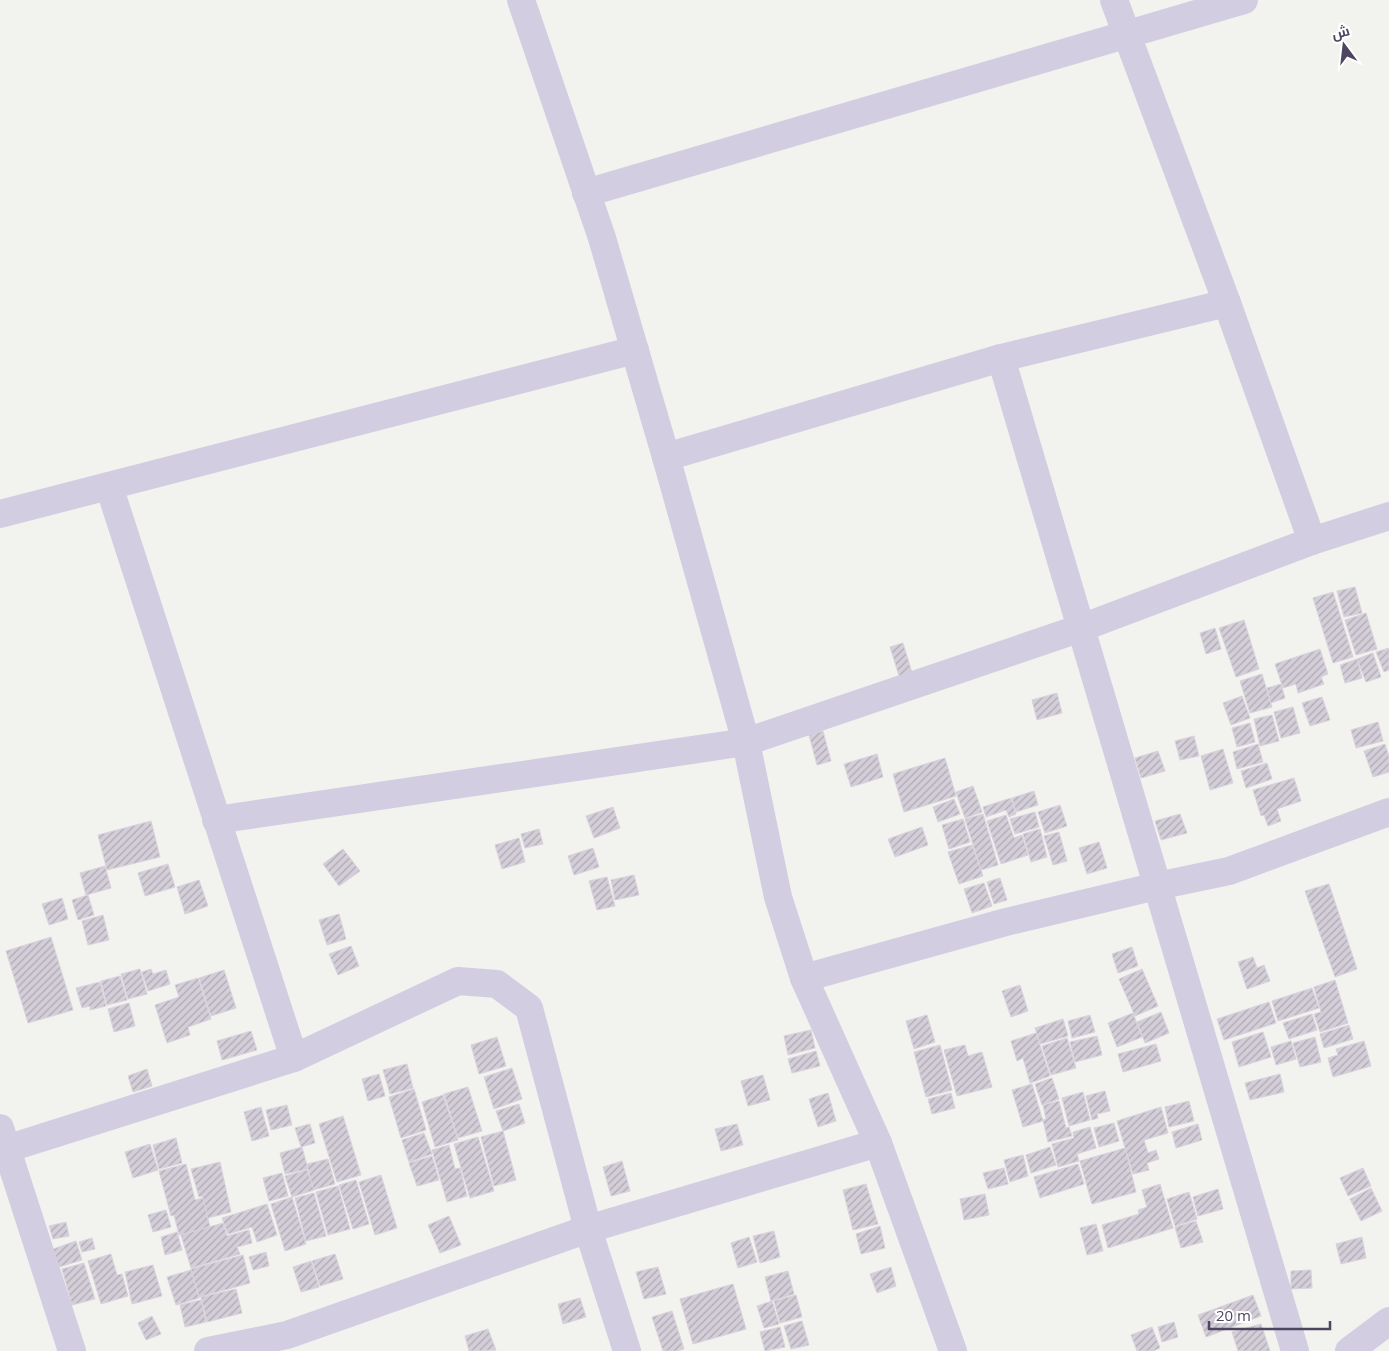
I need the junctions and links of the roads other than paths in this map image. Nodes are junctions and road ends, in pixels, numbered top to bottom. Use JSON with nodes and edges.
{"nodes":[{"id":1,"x":521,"y":0,"type":"edge"},
{"id":2,"x":1114,"y":0,"type":"edge"},
{"id":3,"x":1244,"y":0,"type":"edge"},
{"id":4,"x":1127,"y":35,"type":"junction"},
{"id":5,"x":586,"y":193,"type":"junction"},
{"id":6,"x":1227,"y":303,"type":"junction"},
{"id":7,"x":634,"y":350,"type":"junction"},
{"id":8,"x":1001,"y":358,"type":"junction"},
{"id":9,"x":666,"y":457,"type":"junction"},
{"id":10,"x":109,"y":486,"type":"junction"},
{"id":11,"x":0,"y":514,"type":"edge"},
{"id":12,"x":1389,"y":516,"type":"edge"},
{"id":13,"x":1312,"y":540,"type":"junction"},
{"id":14,"x":1081,"y":628,"type":"junction"},
{"id":15,"x":746,"y":742,"type":"junction"},
{"id":16,"x":1389,"y":812,"type":"edge"},
{"id":17,"x":216,"y":820,"type":"junction"},
{"id":18,"x":1157,"y":886,"type":"junction"},
{"id":19,"x":804,"y":978,"type":"junction"},
{"id":20,"x":294,"y":1058,"type":"junction"},
{"id":21,"x":2,"y":1143,"type":"edge"},
{"id":22,"x":878,"y":1143,"type":"junction"},
{"id":23,"x":588,"y":1229,"type":"junction"},
{"id":24,"x":1389,"y":1321,"type":"edge"},
{"id":25,"x":289,"y":1343,"type":"edge"},
{"id":26,"x":72,"y":1351,"type":"edge"},
{"id":27,"x":208,"y":1351,"type":"edge"},
{"id":28,"x":627,"y":1351,"type":"edge"},
{"id":29,"x":953,"y":1351,"type":"edge"},
{"id":30,"x":1295,"y":1351,"type":"edge"},
{"id":31,"x":1349,"y":1351,"type":"edge"}],
"edges":[{"from":1,"to":5,"type":"street"},
{"from":2,"to":4,"type":"street"},
{"from":3,"to":4,"type":"street"},
{"from":4,"to":5,"type":"street"},
{"from":4,"to":6,"type":"street"},
{"from":5,"to":7,"type":"street"},
{"from":6,"to":8,"type":"street"},
{"from":6,"to":13,"type":"street"},
{"from":7,"to":9,"type":"street"},
{"from":7,"to":10,"type":"street"},
{"from":8,"to":9,"type":"street"},
{"from":8,"to":14,"type":"street"},
{"from":9,"to":15,"type":"street"},
{"from":10,"to":11,"type":"street"},
{"from":10,"to":17,"type":"street"},
{"from":12,"to":13,"type":"street"},
{"from":13,"to":14,"type":"street"},
{"from":14,"to":15,"type":"street"},
{"from":14,"to":18,"type":"street"},
{"from":15,"to":17,"type":"street"},
{"from":15,"to":19,"type":"street"},
{"from":16,"to":18,"type":"street"},
{"from":17,"to":20,"type":"street"},
{"from":18,"to":19,"type":"street"},
{"from":18,"to":30,"type":"street"},
{"from":19,"to":22,"type":"street"},
{"from":20,"to":21,"type":"street"},
{"from":20,"to":23,"type":"street"},
{"from":21,"to":26,"type":"street"},
{"from":22,"to":23,"type":"street"},
{"from":22,"to":29,"type":"street"},
{"from":23,"to":25,"type":"street"},
{"from":23,"to":28,"type":"street"},
{"from":24,"to":31,"type":"street"},
{"from":25,"to":27,"type":"street"}]}
